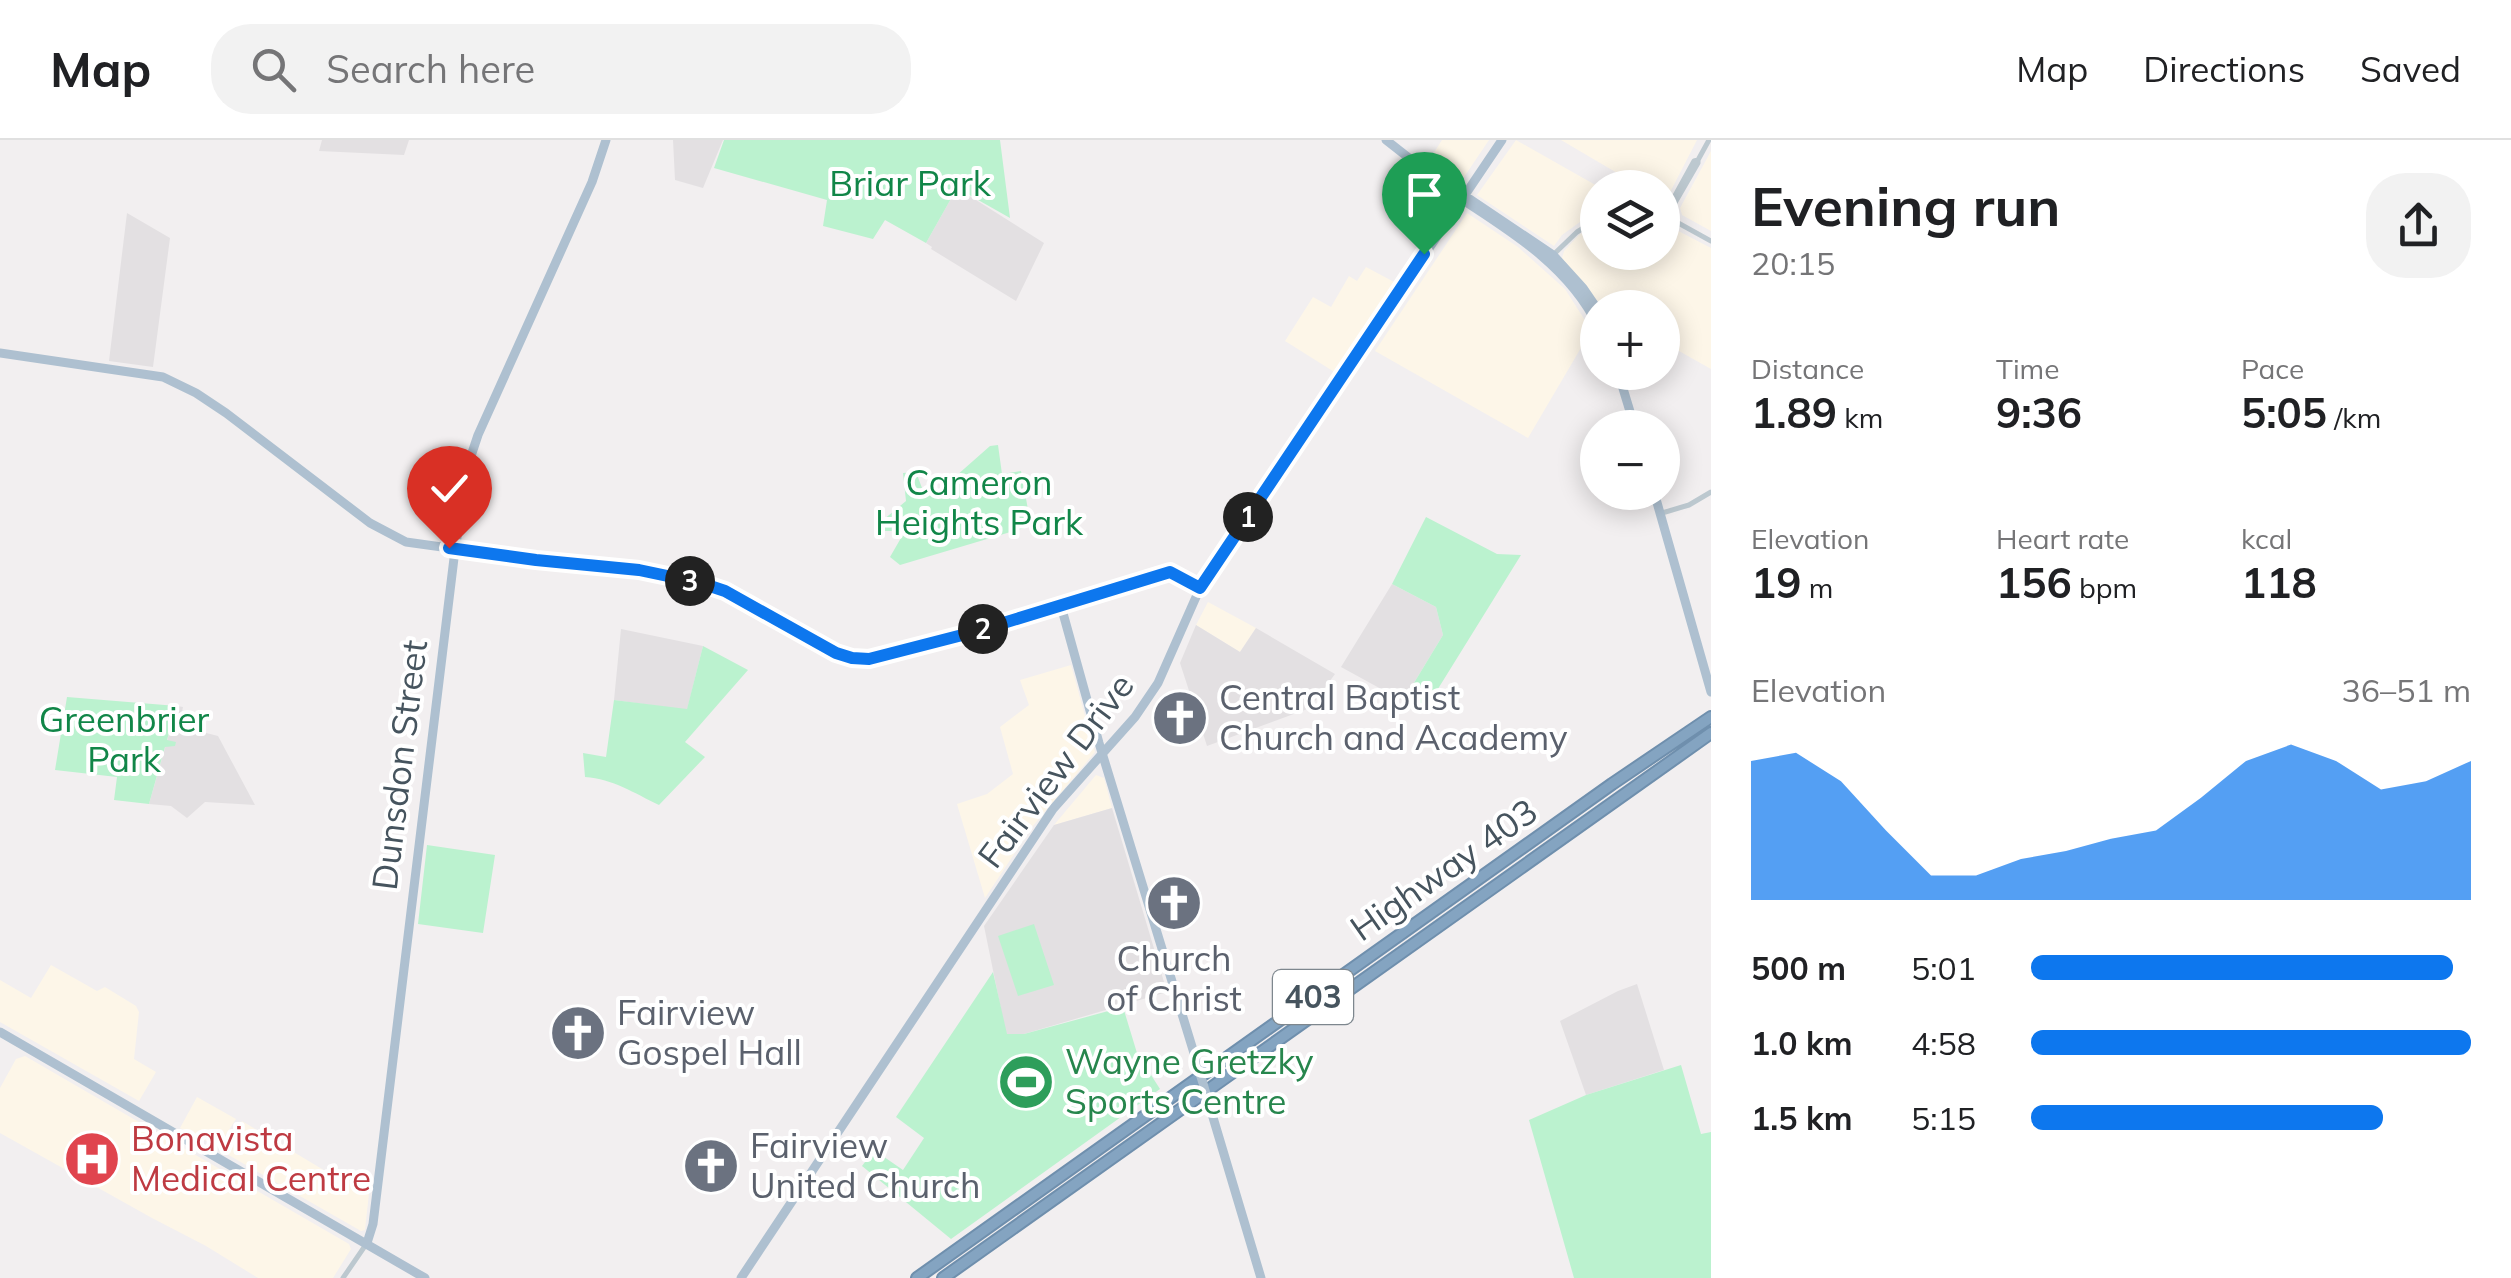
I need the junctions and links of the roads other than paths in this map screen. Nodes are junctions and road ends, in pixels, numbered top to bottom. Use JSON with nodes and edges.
{"nodes":[{"id":1,"x":606,"y":140,"type":"edge"},
{"id":2,"x":1386,"y":140,"type":"edge"},
{"id":3,"x":1502,"y":140,"type":"edge"},
{"id":4,"x":1708,"y":140,"type":"edge"},
{"id":5,"x":1463,"y":198,"type":"junction"},
{"id":6,"x":1680,"y":198,"type":"edge"},
{"id":7,"x":1680,"y":223,"type":"edge"},
{"id":8,"x":1580,"y":231,"type":"edge"},
{"id":9,"x":1711,"y":241,"type":"edge"},
{"id":10,"x":1550,"y":258,"type":"junction"},
{"id":11,"x":1584,"y":290,"type":"edge"},
{"id":12,"x":1580,"y":296,"type":"edge"},
{"id":13,"x":0,"y":353,"type":"edge"},
{"id":14,"x":1711,"y":492,"type":"edge"},
{"id":15,"x":1659,"y":510,"type":"edge"},
{"id":16,"x":1660,"y":514,"type":"junction"},
{"id":17,"x":455,"y":550,"type":"junction"},
{"id":18,"x":1200,"y":588,"type":"junction"},
{"id":19,"x":1061,"y":606,"type":"junction"},
{"id":20,"x":1711,"y":692,"type":"edge"},
{"id":21,"x":1711,"y":717,"type":"edge"},
{"id":22,"x":1711,"y":733,"type":"edge"},
{"id":23,"x":1102,"y":753,"type":"junction"},
{"id":24,"x":0,"y":1032,"type":"edge"},
{"id":25,"x":366,"y":1243,"type":"junction"},
{"id":26,"x":343,"y":1278,"type":"edge"},
{"id":27,"x":426,"y":1278,"type":"edge"},
{"id":28,"x":741,"y":1278,"type":"edge"},
{"id":29,"x":917,"y":1278,"type":"edge"},
{"id":30,"x":943,"y":1278,"type":"edge"},
{"id":31,"x":1261,"y":1278,"type":"edge"}],
"edges":[{"from":1,"to":17,"type":"main road","name":"Dunsdon Street"},
{"from":2,"to":5,"type":"main road"},
{"from":3,"to":5,"type":"main road","name":"Fairview Drive"},
{"from":4,"to":6,"type":"street"},
{"from":5,"to":10,"type":"main road"},
{"from":5,"to":18,"type":"main road","name":"Fairview Drive"},
{"from":7,"to":9,"type":"street"},
{"from":8,"to":10,"type":"street"},
{"from":10,"to":11,"type":"main road"},
{"from":10,"to":12,"type":"main road"},
{"from":13,"to":17,"type":"main road"},
{"from":14,"to":16,"type":"street"},
{"from":15,"to":16,"type":"main road"},
{"from":16,"to":20,"type":"main road"},
{"from":17,"to":19,"type":"main road"},
{"from":17,"to":25,"type":"main road","name":"Dunsdon Street"},
{"from":18,"to":19,"type":"main road"},
{"from":18,"to":23,"type":"main road","name":"Fairview Drive"},
{"from":19,"to":23,"type":"main road"},
{"from":21,"to":29,"type":"highway","name":"Highway 403","number":"403"},
{"from":22,"to":30,"type":"highway","name":"Highway 403","number":"403"},
{"from":23,"to":28,"type":"main road","name":"Fairview Drive"},
{"from":23,"to":31,"type":"main road","bridge":true},
{"from":24,"to":25,"type":"main road"},
{"from":25,"to":26,"type":"street"},
{"from":25,"to":27,"type":"main road"}]}
